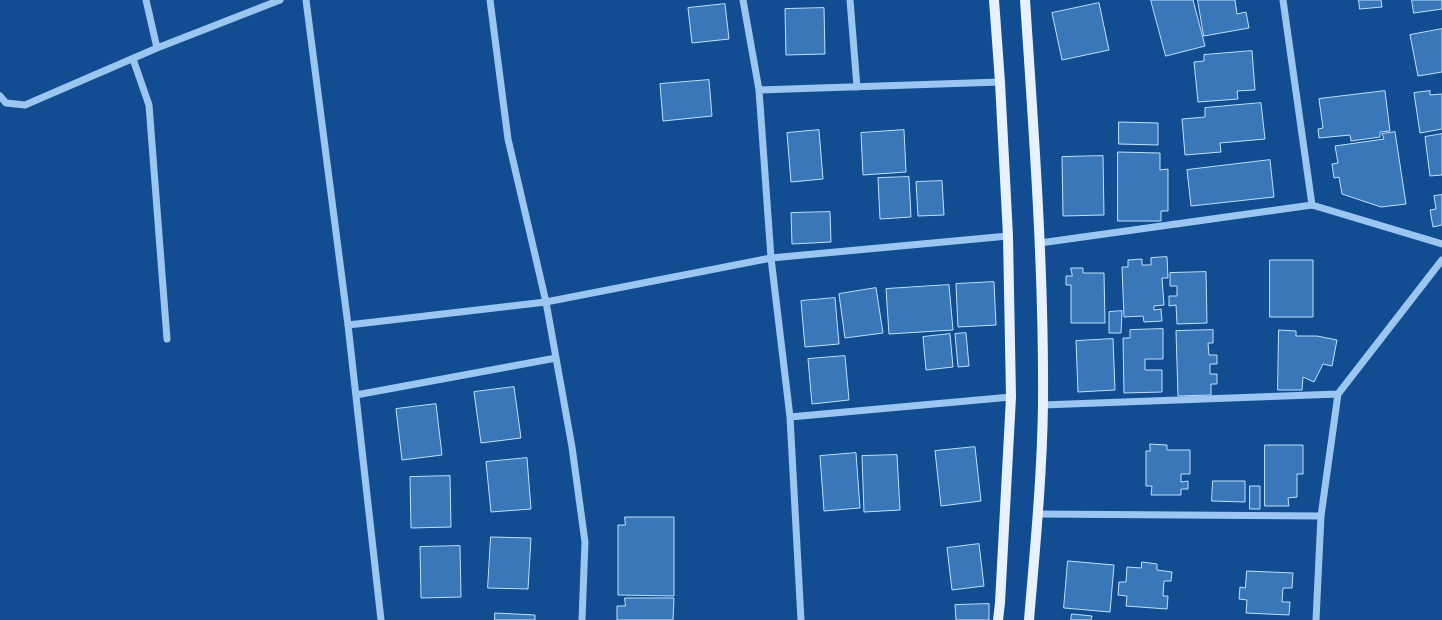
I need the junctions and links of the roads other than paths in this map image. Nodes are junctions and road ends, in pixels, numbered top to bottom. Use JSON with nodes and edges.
{"nodes":[{"id":1,"x":146,"y":0,"type":"edge"},
{"id":2,"x":280,"y":0,"type":"edge"},
{"id":3,"x":306,"y":0,"type":"edge"},
{"id":4,"x":490,"y":0,"type":"edge"},
{"id":5,"x":743,"y":0,"type":"edge"},
{"id":6,"x":850,"y":0,"type":"edge"},
{"id":7,"x":994,"y":0,"type":"edge"},
{"id":8,"x":1025,"y":0,"type":"edge"},
{"id":9,"x":1283,"y":0,"type":"edge"},
{"id":10,"x":157,"y":48,"type":"junction"},
{"id":11,"x":133,"y":59,"type":"junction"},
{"id":12,"x":1000,"y":82,"type":"junction"},
{"id":13,"x":857,"y":87,"type":"junction"},
{"id":14,"x":759,"y":90,"type":"junction"},
{"id":15,"x":0,"y":96,"type":"edge"},
{"id":16,"x":1312,"y":205,"type":"junction"},
{"id":17,"x":1008,"y":236,"type":"junction"},
{"id":18,"x":1040,"y":243,"type":"junction"},
{"id":19,"x":1442,"y":244,"type":"edge"},
{"id":20,"x":771,"y":258,"type":"junction"},
{"id":21,"x":1442,"y":260,"type":"edge"},
{"id":22,"x":546,"y":302,"type":"junction"},
{"id":23,"x":348,"y":325,"type":"junction"},
{"id":24,"x":167,"y":339,"type":"dead end"},
{"id":25,"x":556,"y":358,"type":"junction"},
{"id":26,"x":1338,"y":394,"type":"junction"},
{"id":27,"x":356,"y":395,"type":"junction"},
{"id":28,"x":1011,"y":397,"type":"junction"},
{"id":29,"x":1043,"y":406,"type":"junction"},
{"id":30,"x":790,"y":417,"type":"junction"},
{"id":31,"x":1038,"y":514,"type":"junction"},
{"id":32,"x":1322,"y":516,"type":"junction"},
{"id":33,"x":381,"y":620,"type":"edge"},
{"id":34,"x":582,"y":620,"type":"edge"},
{"id":35,"x":801,"y":620,"type":"edge"},
{"id":36,"x":998,"y":620,"type":"edge"},
{"id":37,"x":1029,"y":620,"type":"edge"},
{"id":38,"x":1316,"y":620,"type":"edge"}],
"edges":[{"from":1,"to":10,"type":"street"},
{"from":2,"to":10,"type":"street"},
{"from":3,"to":23,"type":"street"},
{"from":4,"to":22,"type":"street"},
{"from":5,"to":14,"type":"street"},
{"from":6,"to":13,"type":"street"},
{"from":7,"to":12,"type":"main road"},
{"from":8,"to":18,"type":"main road"},
{"from":9,"to":16,"type":"street"},
{"from":10,"to":11,"type":"street"},
{"from":11,"to":15,"type":"street"},
{"from":11,"to":24,"type":"street"},
{"from":12,"to":13,"type":"street"},
{"from":12,"to":17,"type":"main road"},
{"from":13,"to":14,"type":"street"},
{"from":14,"to":20,"type":"street"},
{"from":16,"to":18,"type":"street"},
{"from":16,"to":19,"type":"street"},
{"from":17,"to":20,"type":"street"},
{"from":17,"to":28,"type":"main road"},
{"from":18,"to":29,"type":"main road"},
{"from":20,"to":22,"type":"street"},
{"from":20,"to":30,"type":"street"},
{"from":21,"to":26,"type":"street"},
{"from":22,"to":23,"type":"street"},
{"from":22,"to":25,"type":"street"},
{"from":23,"to":27,"type":"street"},
{"from":25,"to":27,"type":"street"},
{"from":25,"to":34,"type":"street"},
{"from":26,"to":29,"type":"street"},
{"from":26,"to":32,"type":"street"},
{"from":27,"to":33,"type":"street"},
{"from":28,"to":30,"type":"street"},
{"from":28,"to":36,"type":"main road"},
{"from":29,"to":31,"type":"main road"},
{"from":30,"to":35,"type":"street"},
{"from":31,"to":32,"type":"street"},
{"from":31,"to":37,"type":"main road"},
{"from":32,"to":38,"type":"street"}]}
